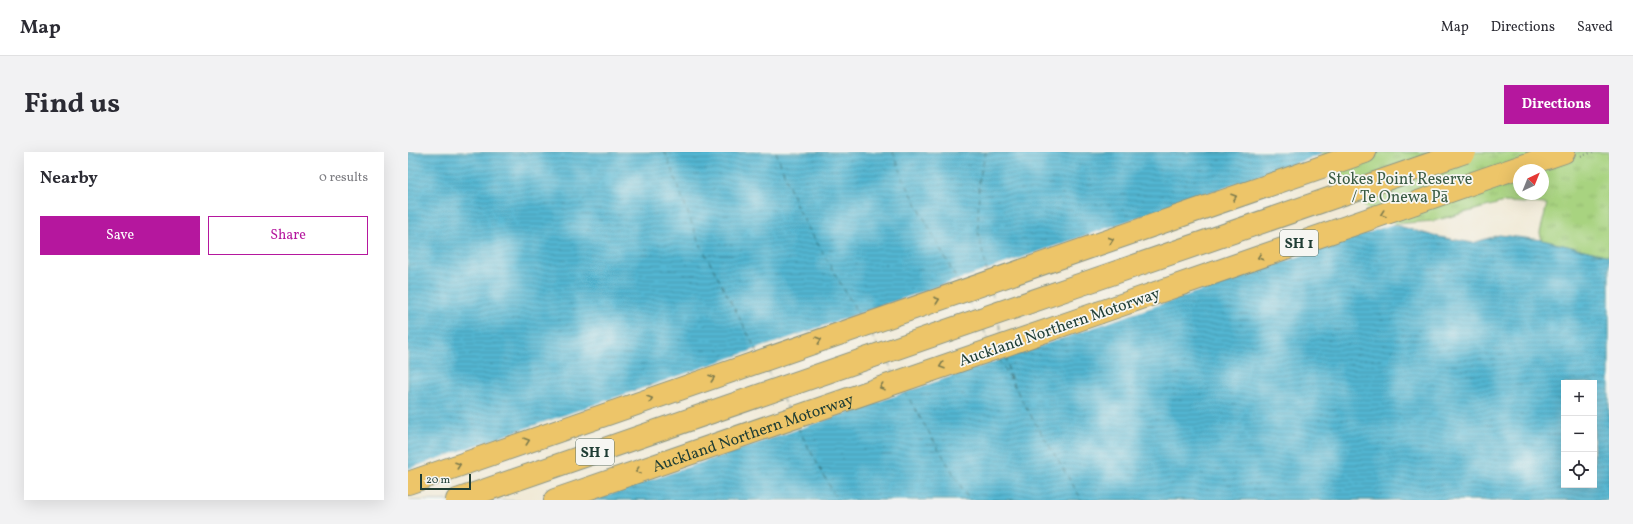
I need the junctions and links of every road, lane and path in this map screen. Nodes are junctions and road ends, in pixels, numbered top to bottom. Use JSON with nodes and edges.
{"nodes":[{"id":1,"x":1365,"y":152,"type":"edge"},
{"id":2,"x":1465,"y":152,"type":"edge"},
{"id":3,"x":1564,"y":152,"type":"edge"},
{"id":4,"x":408,"y":482,"type":"edge"},
{"id":5,"x":457,"y":500,"type":"edge"},
{"id":6,"x":554,"y":500,"type":"edge"}],
"edges":[{"from":4,"to":1,"type":"highway","number":"SH 1","one_way":true},
{"from":2,"to":5,"type":"highway","name":"Auckland Northern Motorway","number":"SH 1","bridge":true},
{"from":3,"to":6,"type":"highway","name":"Auckland Northern Motorway","number":"SH 1","one_way":true,"bridge":true}]}
